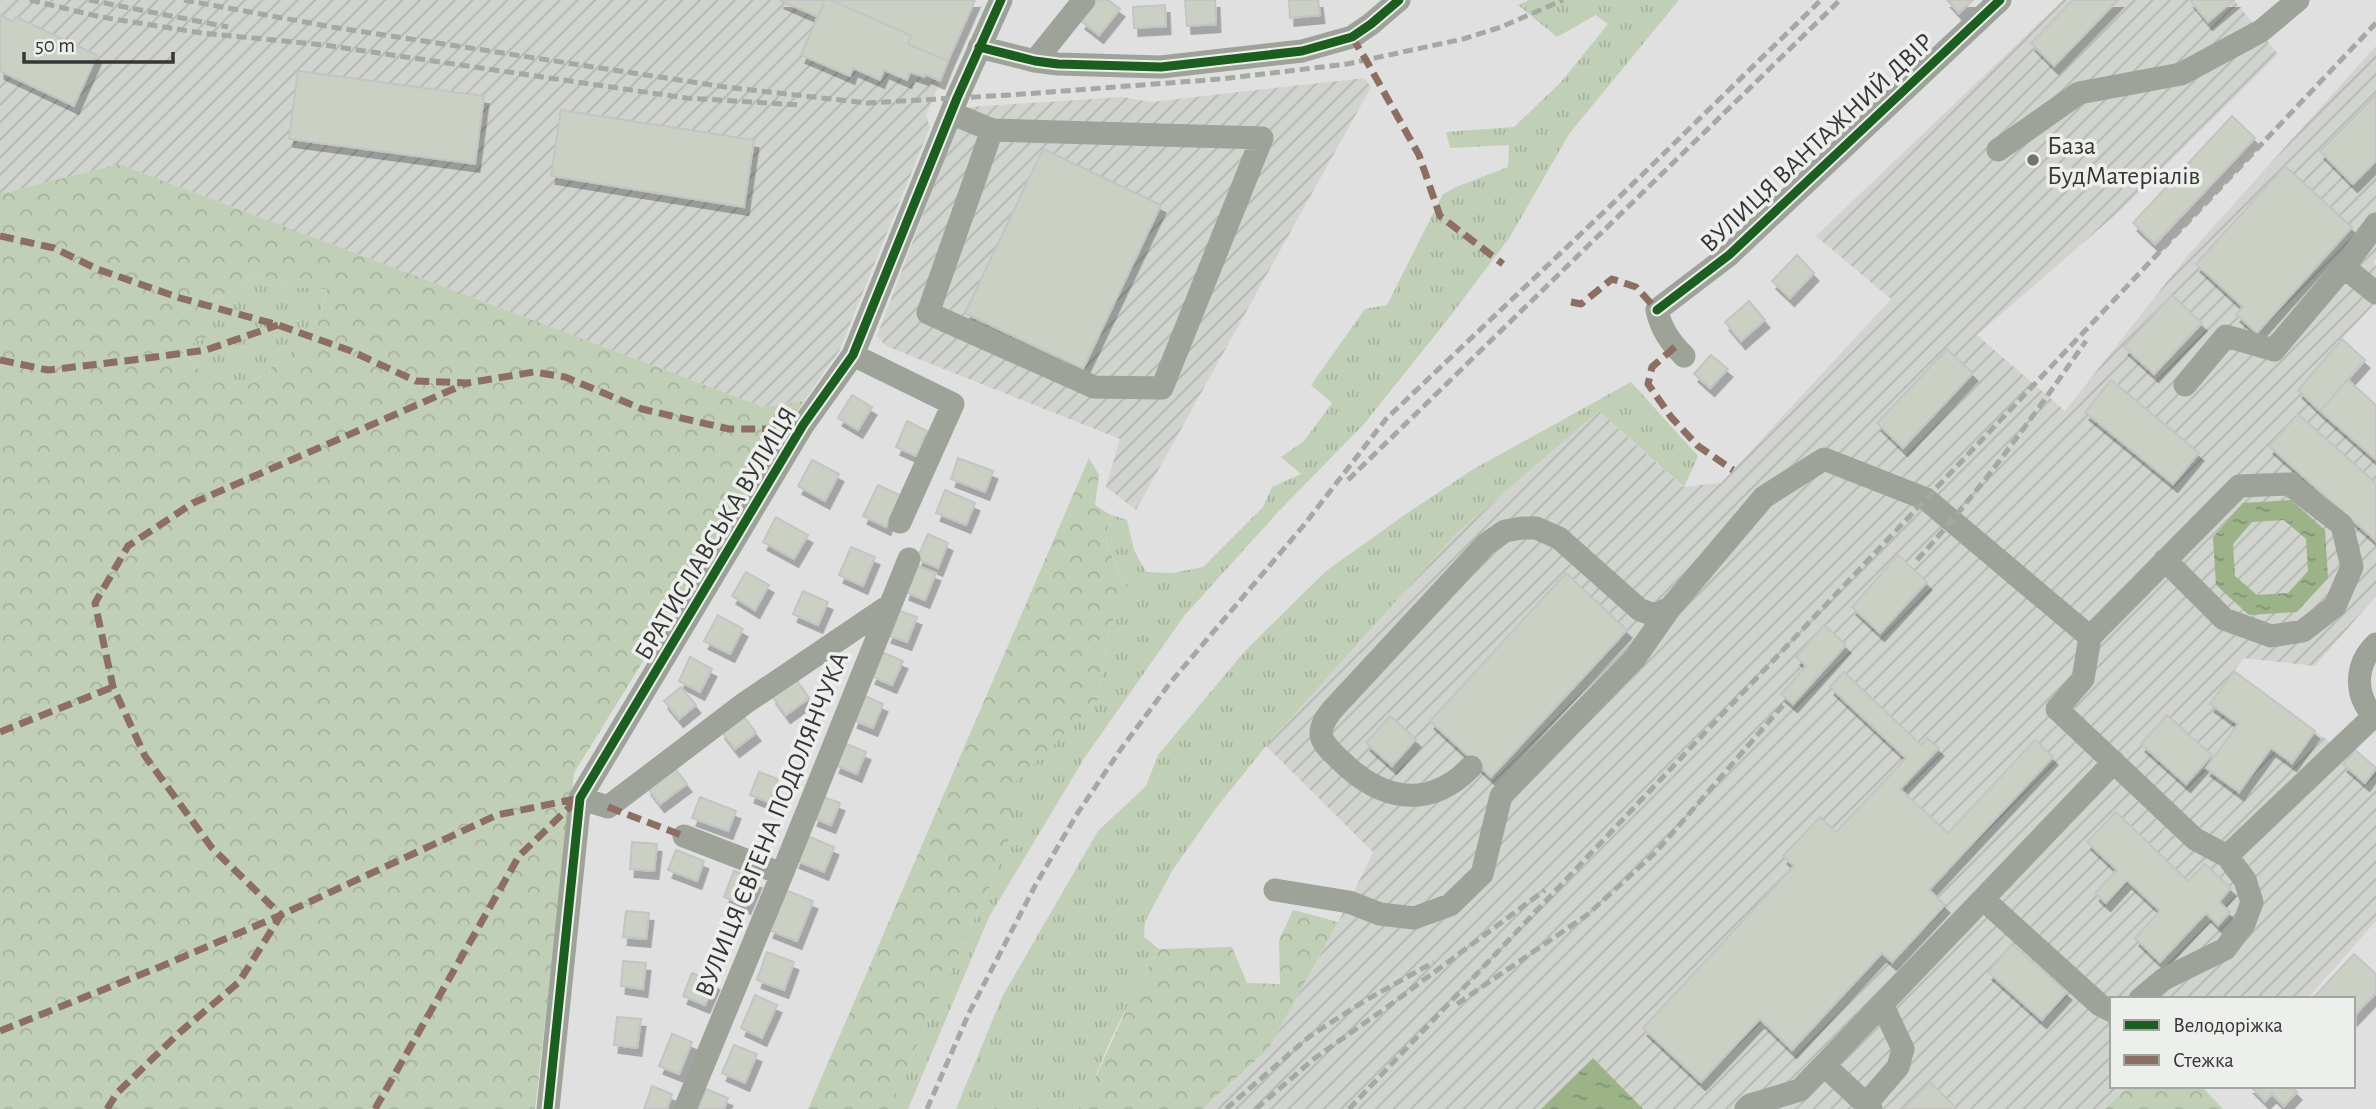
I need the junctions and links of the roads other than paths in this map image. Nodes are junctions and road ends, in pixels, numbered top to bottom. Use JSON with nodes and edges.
{"nodes":[{"id":1,"x":1001,"y":0,"type":"edge"},
{"id":2,"x":1084,"y":0,"type":"edge"},
{"id":3,"x":1399,"y":0,"type":"edge"},
{"id":4,"x":2000,"y":0,"type":"edge"},
{"id":5,"x":2298,"y":0,"type":"edge"},
{"id":6,"x":979,"y":47,"type":"junction"},
{"id":7,"x":1035,"y":61,"type":"junction"},
{"id":8,"x":952,"y":110,"type":"junction"},
{"id":9,"x":992,"y":130,"type":"junction"},
{"id":10,"x":1998,"y":150,"type":"dead end"},
{"id":11,"x":2376,"y":224,"type":"edge"},
{"id":12,"x":2344,"y":267,"type":"junction"},
{"id":13,"x":2376,"y":293,"type":"edge"},
{"id":14,"x":853,"y":355,"type":"junction"},
{"id":15,"x":1684,"y":356,"type":"dead end"},
{"id":16,"x":2185,"y":385,"type":"dead end"},
{"id":17,"x":900,"y":522,"type":"dead end"},
{"id":18,"x":909,"y":559,"type":"dead end"},
{"id":19,"x":2165,"y":560,"type":"junction"},
{"id":20,"x":890,"y":605,"type":"junction"},
{"id":21,"x":1670,"y":608,"type":"junction"},
{"id":22,"x":2090,"y":636,"type":"junction"},
{"id":23,"x":2376,"y":644,"type":"edge"},
{"id":24,"x":2375,"y":716,"type":"edge"},
{"id":25,"x":2114,"y":762,"type":"junction"},
{"id":26,"x":1471,"y":767,"type":"dead end"},
{"id":27,"x":580,"y":798,"type":"junction"},
{"id":28,"x":684,"y":836,"type":"dead end"},
{"id":29,"x":2227,"y":856,"type":"junction"},
{"id":30,"x":782,"y":874,"type":"junction"},
{"id":31,"x":1275,"y":890,"type":"dead end"},
{"id":32,"x":1983,"y":899,"type":"junction"},
{"id":33,"x":2142,"y":997,"type":"edge"},
{"id":34,"x":1882,"y":1004,"type":"junction"},
{"id":35,"x":2110,"y":1010,"type":"edge"},
{"id":36,"x":1824,"y":1065,"type":"junction"},
{"id":37,"x":1869,"y":1107,"type":"edge"},
{"id":38,"x":548,"y":1109,"type":"edge"},
{"id":39,"x":685,"y":1109,"type":"edge"},
{"id":40,"x":1746,"y":1109,"type":"edge"}],
"edges":[{"from":1,"to":6,"type":"street","name":"БРАТИСЛАВСЬКА ВУЛИЦЯ"},
{"from":2,"to":7,"type":"street"},
{"from":3,"to":7,"type":"street"},
{"from":4,"to":15,"type":"street","name":"ВУЛИЦЯ ВАНТАЖНИЙ ДВІР"},
{"from":5,"to":10,"type":"street"},
{"from":6,"to":7,"type":"street"},
{"from":6,"to":8,"type":"street","name":"БРАТИСЛАВСЬКА ВУЛИЦЯ"},
{"from":8,"to":9,"type":"street"},
{"from":8,"to":14,"type":"street","name":"БРАТИСЛАВСЬКА ВУЛИЦЯ"},
{"from":9,"to":9,"type":"street"},
{"from":11,"to":12,"type":"street"},
{"from":12,"to":13,"type":"street"},
{"from":12,"to":16,"type":"street"},
{"from":14,"to":17,"type":"street"},
{"from":14,"to":27,"type":"street","name":"БРАТИСЛАВСЬКА ВУЛИЦЯ"},
{"from":18,"to":20,"type":"street","name":"ВУЛИЦЯ ЄВГЕНА ПОДОЛЯНЧУКА"},
{"from":19,"to":19,"type":"street"},
{"from":19,"to":22,"type":"street"},
{"from":20,"to":27,"type":"street"},
{"from":20,"to":30,"type":"street","name":"ВУЛИЦЯ ЄВГЕНА ПОДОЛЯНЧУКА"},
{"from":21,"to":22,"type":"street"},
{"from":21,"to":26,"type":"street"},
{"from":21,"to":31,"type":"street"},
{"from":22,"to":25,"type":"street"},
{"from":23,"to":24,"type":"street"},
{"from":24,"to":29,"type":"street"},
{"from":25,"to":29,"type":"street"},
{"from":25,"to":32,"type":"street"},
{"from":27,"to":38,"type":"street","name":"БРАТИСЛАВСЬКА ВУЛИЦЯ"},
{"from":28,"to":30,"type":"street"},
{"from":29,"to":33,"type":"street"},
{"from":30,"to":39,"type":"street","name":"ВУЛИЦЯ ЄВГЕНА ПОДОЛЯНЧУКА"},
{"from":32,"to":34,"type":"street"},
{"from":32,"to":35,"type":"street"},
{"from":34,"to":36,"type":"street"},
{"from":34,"to":37,"type":"street"},
{"from":36,"to":37,"type":"street"},
{"from":36,"to":40,"type":"street"}]}
